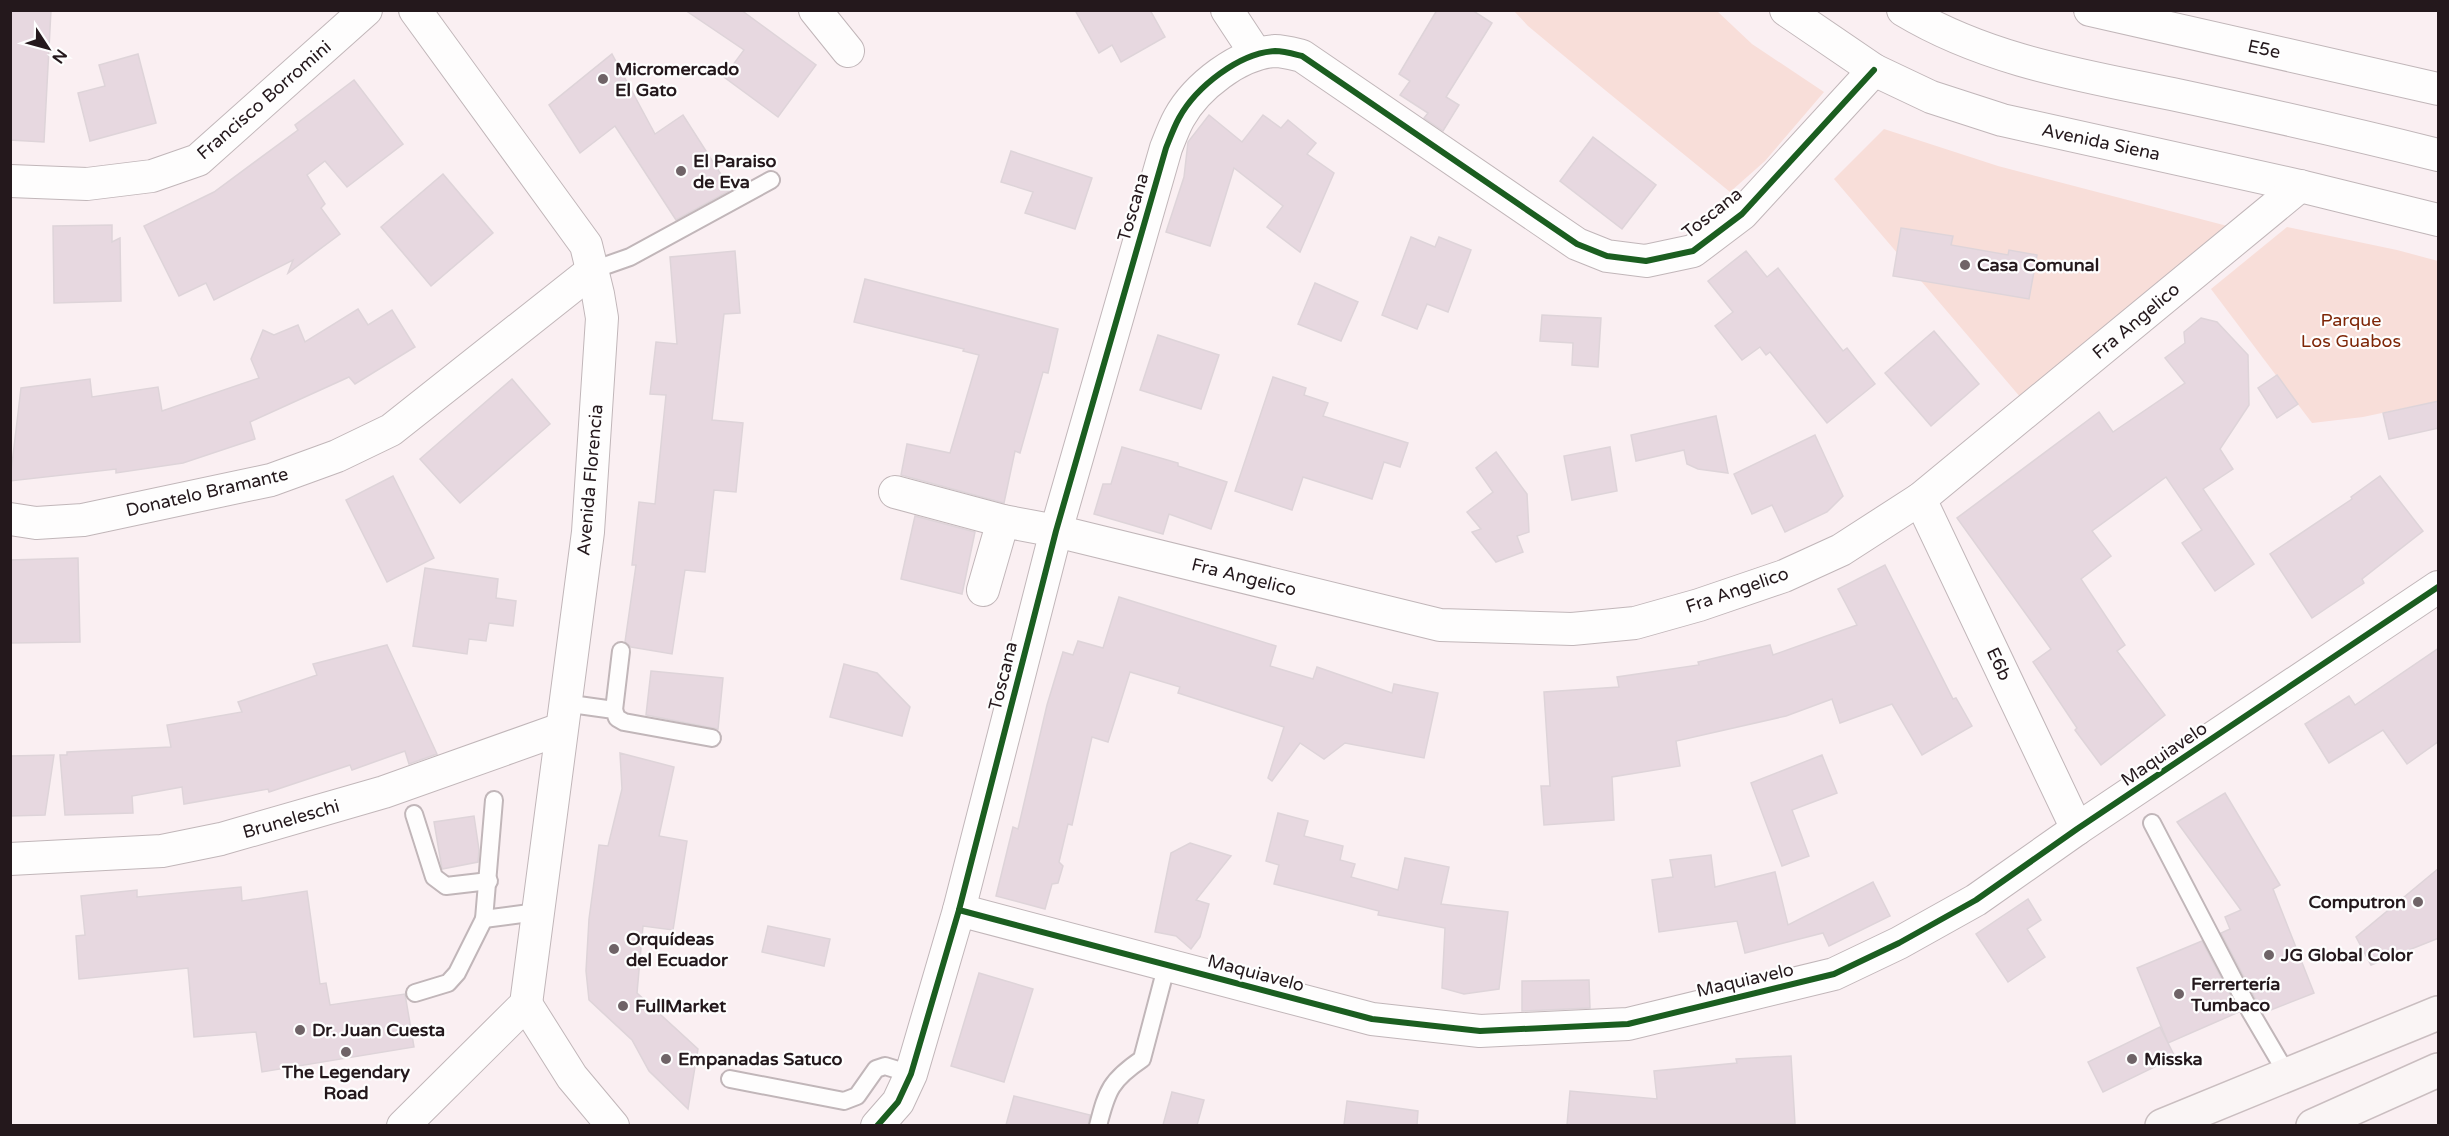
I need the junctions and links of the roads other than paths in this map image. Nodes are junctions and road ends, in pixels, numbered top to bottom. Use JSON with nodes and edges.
{"nodes":[{"id":1,"x":366,"y":10,"type":"edge"},
{"id":2,"x":415,"y":10,"type":"edge"},
{"id":3,"x":815,"y":10,"type":"edge"},
{"id":4,"x":1227,"y":10,"type":"edge"},
{"id":5,"x":1786,"y":10,"type":"edge"},
{"id":6,"x":1903,"y":10,"type":"edge"},
{"id":7,"x":2090,"y":10,"type":"edge"},
{"id":8,"x":848,"y":51,"type":"dead end"},
{"id":9,"x":1256,"y":54,"type":"junction"},
{"id":10,"x":1874,"y":70,"type":"junction"},
{"id":11,"x":2436,"y":84,"type":"edge"},
{"id":12,"x":2439,"y":155,"type":"edge"},
{"id":13,"x":771,"y":180,"type":"dead end"},
{"id":14,"x":10,"y":181,"type":"edge"},
{"id":15,"x":2300,"y":186,"type":"junction"},
{"id":16,"x":2439,"y":220,"type":"edge"},
{"id":17,"x":592,"y":270,"type":"junction"},
{"id":18,"x":895,"y":492,"type":"dead end"},
{"id":19,"x":1920,"y":499,"type":"junction"},
{"id":20,"x":10,"y":519,"type":"edge"},
{"id":21,"x":1003,"y":521,"type":"junction"},
{"id":22,"x":1056,"y":531,"type":"junction"},
{"id":23,"x":2439,"y":587,"type":"edge"},
{"id":24,"x":983,"y":590,"type":"dead end"},
{"id":25,"x":621,"y":651,"type":"dead end"},
{"id":26,"x":614,"y":710,"type":"junction"},
{"id":27,"x":562,"y":716,"type":"junction"},
{"id":28,"x":712,"y":738,"type":"dead end"},
{"id":29,"x":494,"y":800,"type":"dead end"},
{"id":30,"x":414,"y":814,"type":"dead end"},
{"id":31,"x":2152,"y":823,"type":"dead end"},
{"id":32,"x":2077,"y":829,"type":"junction"},
{"id":33,"x":10,"y":859,"type":"edge"},
{"id":34,"x":489,"y":881,"type":"junction"},
{"id":35,"x":959,"y":910,"type":"junction"},
{"id":36,"x":537,"y":912,"type":"junction"},
{"id":37,"x":484,"y":919,"type":"junction"},
{"id":38,"x":1167,"y":964,"type":"junction"},
{"id":39,"x":415,"y":993,"type":"dead end"},
{"id":40,"x":526,"y":1004,"type":"junction"},
{"id":41,"x":2439,"y":1013,"type":"edge"},
{"id":42,"x":2439,"y":1070,"type":"edge"},
{"id":43,"x":911,"y":1074,"type":"junction"},
{"id":44,"x":2287,"y":1074,"type":"junction"},
{"id":45,"x":730,"y":1079,"type":"dead end"},
{"id":46,"x":403,"y":1125,"type":"edge"},
{"id":47,"x":614,"y":1125,"type":"edge"},
{"id":48,"x":877,"y":1125,"type":"edge"},
{"id":49,"x":1098,"y":1125,"type":"edge"},
{"id":50,"x":2162,"y":1125,"type":"edge"},
{"id":51,"x":2313,"y":1125,"type":"edge"}],
"edges":[{"from":1,"to":14,"type":"street","name":"Francisco Borromini"},
{"from":2,"to":17,"type":"street","name":"Avenida Florencia"},
{"from":3,"to":8,"type":"street"},
{"from":4,"to":9,"type":"street"},
{"from":5,"to":10,"type":"street","name":"Avenida Siena"},
{"from":6,"to":12,"type":"street"},
{"from":7,"to":11,"type":"street","name":"E5e"},
{"from":9,"to":10,"type":"street","name":"Toscana"},
{"from":9,"to":22,"type":"street","name":"Toscana"},
{"from":10,"to":15,"type":"street","name":"Avenida Siena"},
{"from":13,"to":17,"type":"lane"},
{"from":15,"to":16,"type":"street","name":"Avenida Siena"},
{"from":15,"to":19,"type":"street","name":"Fra Angelico"},
{"from":17,"to":20,"type":"street","name":"Donatelo Bramante"},
{"from":17,"to":27,"type":"street","name":"Avenida Florencia"},
{"from":18,"to":21,"type":"street","name":"Fra Angelico"},
{"from":19,"to":22,"type":"street","name":"Fra Angelico"},
{"from":19,"to":32,"type":"street","name":"E6b"},
{"from":21,"to":22,"type":"street","name":"Fra Angelico"},
{"from":21,"to":24,"type":"street"},
{"from":22,"to":35,"type":"street","name":"Toscana"},
{"from":23,"to":32,"type":"street","name":"Maquiavelo"},
{"from":25,"to":26,"type":"lane"},
{"from":26,"to":27,"type":"lane"},
{"from":26,"to":28,"type":"lane"},
{"from":27,"to":33,"type":"street","name":"Bruneleschi"},
{"from":27,"to":36,"type":"street","name":"Avenida Florencia"},
{"from":29,"to":34,"type":"lane"},
{"from":30,"to":34,"type":"lane"},
{"from":31,"to":44,"type":"lane"},
{"from":32,"to":38,"type":"street","name":"Maquiavelo"},
{"from":34,"to":37,"type":"lane"},
{"from":35,"to":38,"type":"street","name":"Maquiavelo"},
{"from":35,"to":43,"type":"street","name":"Toscana"},
{"from":36,"to":37,"type":"lane"},
{"from":36,"to":40,"type":"street","name":"Avenida Florencia"},
{"from":37,"to":39,"type":"lane"},
{"from":38,"to":49,"type":"lane"},
{"from":40,"to":46,"type":"street"},
{"from":40,"to":47,"type":"street"},
{"from":41,"to":44,"type":"main road"},
{"from":42,"to":51,"type":"main road"},
{"from":43,"to":45,"type":"lane"},
{"from":43,"to":48,"type":"street","name":"Toscana"},
{"from":44,"to":50,"type":"main road"}]}
